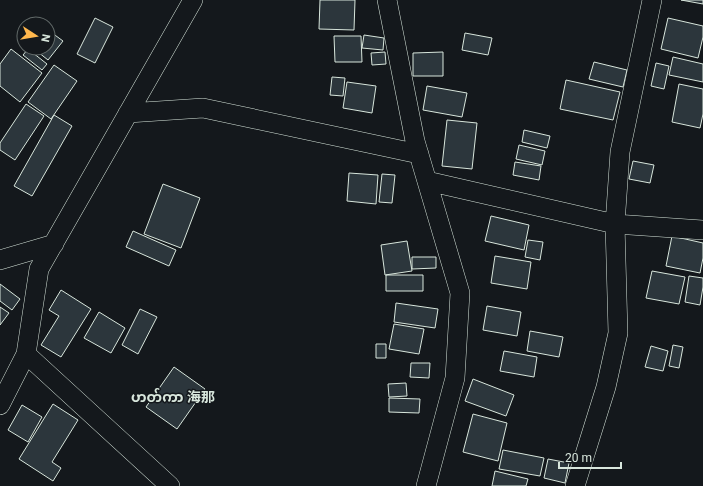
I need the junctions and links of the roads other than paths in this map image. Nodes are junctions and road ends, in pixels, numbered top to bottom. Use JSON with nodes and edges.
{"nodes":[{"id":1,"x":193,"y":0,"type":"edge"},
{"id":2,"x":387,"y":0,"type":"edge"},
{"id":3,"x":652,"y":0,"type":"edge"},
{"id":4,"x":128,"y":113,"type":"junction"},
{"id":5,"x":419,"y":154,"type":"junction"},
{"id":6,"x":427,"y":181,"type":"junction"},
{"id":7,"x":615,"y":224,"type":"junction"},
{"id":8,"x":703,"y":230,"type":"edge"},
{"id":9,"x":54,"y":244,"type":"junction"},
{"id":10,"x":0,"y":260,"type":"edge"},
{"id":11,"x":26,"y":354,"type":"junction"},
{"id":12,"x":0,"y":405,"type":"edge"},
{"id":13,"x":170,"y":486,"type":"edge"},
{"id":14,"x":426,"y":486,"type":"edge"},
{"id":15,"x":575,"y":486,"type":"edge"}],
"edges":[{"from":1,"to":4,"type":"street"},
{"from":2,"to":5,"type":"street"},
{"from":3,"to":7,"type":"street"},
{"from":4,"to":5,"type":"street"},
{"from":4,"to":9,"type":"street"},
{"from":5,"to":6,"type":"street"},
{"from":6,"to":7,"type":"street"},
{"from":6,"to":14,"type":"street"},
{"from":7,"to":8,"type":"street"},
{"from":7,"to":15,"type":"street"},
{"from":9,"to":10,"type":"street"},
{"from":9,"to":11,"type":"street"},
{"from":11,"to":12,"type":"street"},
{"from":11,"to":13,"type":"street"}]}
